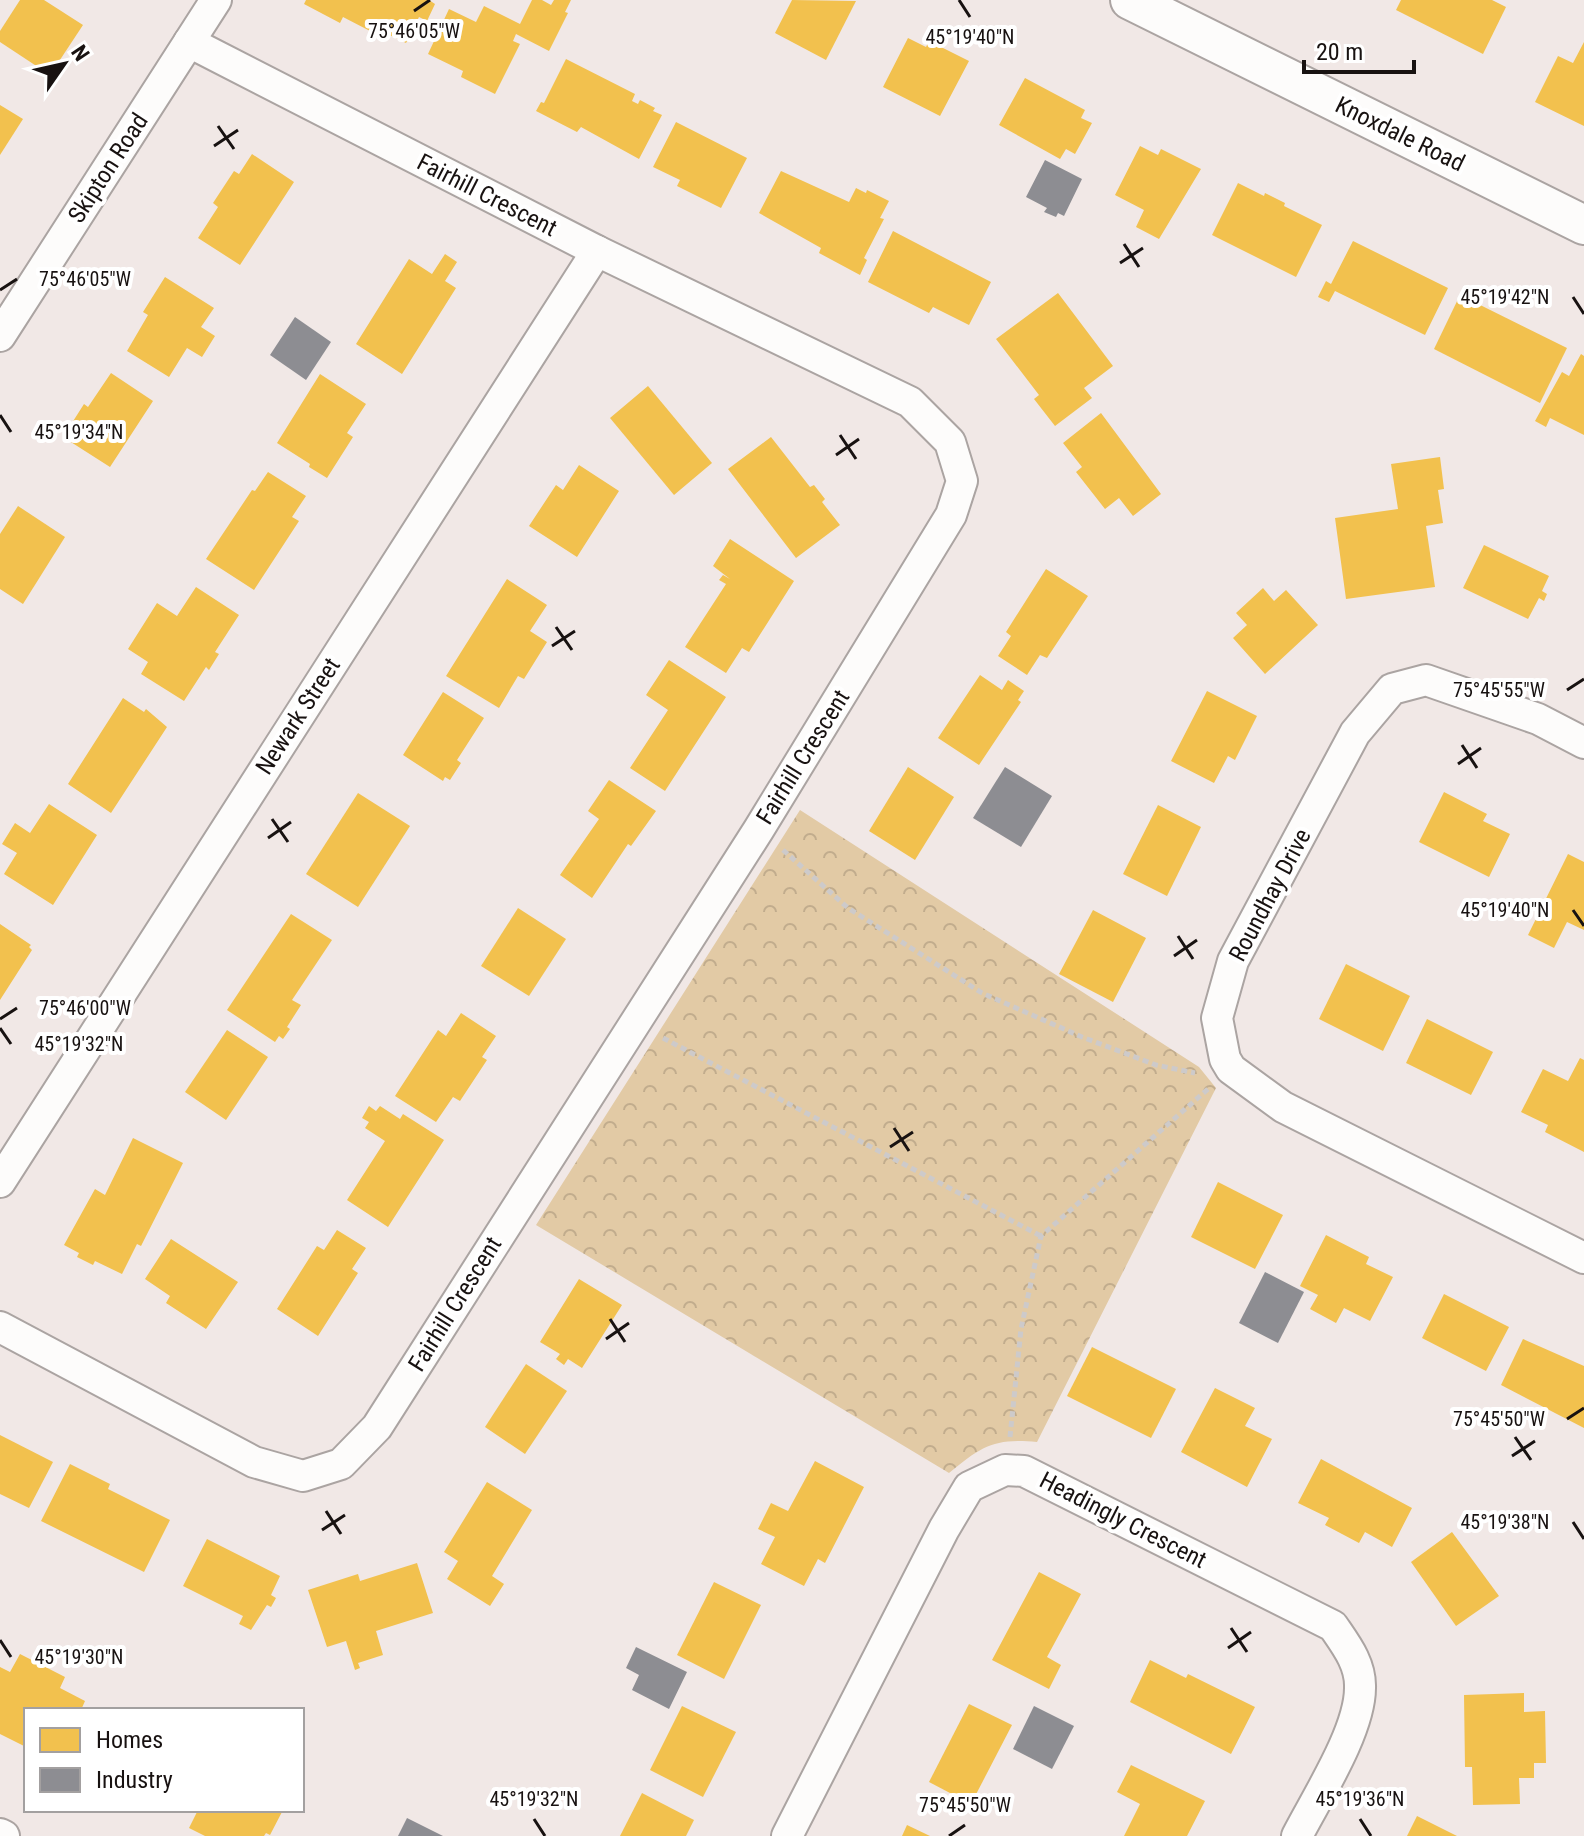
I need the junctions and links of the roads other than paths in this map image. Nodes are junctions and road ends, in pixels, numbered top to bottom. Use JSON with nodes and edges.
{"nodes":[{"id":1,"x":216,"y":0,"type":"edge"},
{"id":2,"x":1130,"y":0,"type":"edge"},
{"id":3,"x":189,"y":42,"type":"junction"},
{"id":4,"x":1584,"y":225,"type":"edge"},
{"id":5,"x":597,"y":251,"type":"junction"},
{"id":6,"x":0,"y":336,"type":"edge"},
{"id":7,"x":1584,"y":743,"type":"edge"},
{"id":8,"x":0,"y":1182,"type":"edge"},
{"id":9,"x":1584,"y":1258,"type":"edge"},
{"id":10,"x":0,"y":1327,"type":"edge"},
{"id":11,"x":787,"y":1836,"type":"edge"},
{"id":12,"x":1297,"y":1836,"type":"edge"}],
"edges":[{"from":1,"to":3,"type":"street","name":"Skipton Road"},
{"from":2,"to":4,"type":"street","name":"Knoxdale Road"},
{"from":3,"to":5,"type":"street","name":"Fairhill Crescent"},
{"from":3,"to":6,"type":"street","name":"Skipton Road"},
{"from":5,"to":8,"type":"street","name":"Newark Street"},
{"from":5,"to":10,"type":"street","name":"Fairhill Crescent"},
{"from":7,"to":9,"type":"street","name":"Roundhay Drive"},
{"from":11,"to":12,"type":"street","name":"Headingly Crescent"}]}
